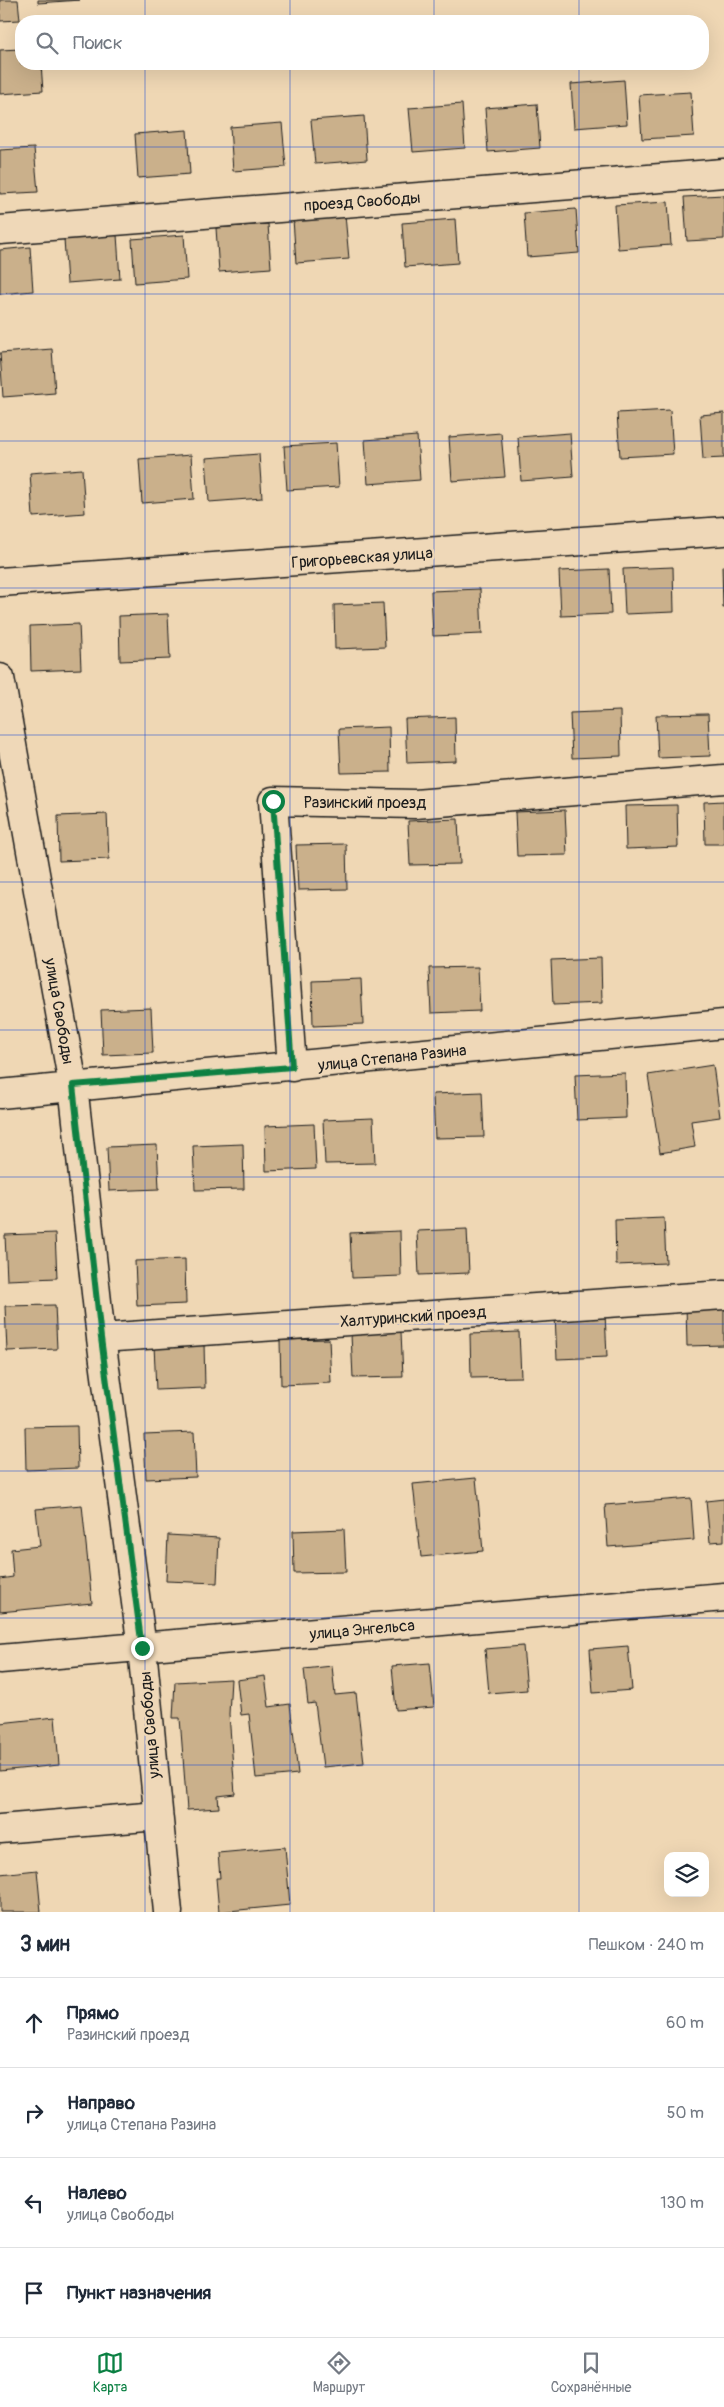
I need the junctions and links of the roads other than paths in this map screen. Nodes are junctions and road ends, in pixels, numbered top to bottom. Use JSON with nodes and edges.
{"nodes":[{"id":1,"x":724,"y":173,"type":"edge"},
{"id":2,"x":0,"y":230,"type":"edge"},
{"id":3,"x":724,"y":531,"type":"edge"},
{"id":4,"x":0,"y":582,"type":"edge"},
{"id":5,"x":0,"y":678,"type":"edge"},
{"id":6,"x":724,"y":779,"type":"edge"},
{"id":7,"x":724,"y":1024,"type":"edge"},
{"id":8,"x":292,"y":1067,"type":"junction"},
{"id":9,"x":73,"y":1085,"type":"junction"},
{"id":10,"x":0,"y":1094,"type":"edge"},
{"id":11,"x":724,"y":1295,"type":"edge"},
{"id":12,"x":101,"y":1338,"type":"junction"},
{"id":13,"x":724,"y":1597,"type":"edge"},
{"id":14,"x":142,"y":1648,"type":"junction"},
{"id":15,"x":0,"y":1660,"type":"edge"},
{"id":16,"x":158,"y":1816,"type":"junction"},
{"id":17,"x":0,"y":1828,"type":"edge"},
{"id":18,"x":168,"y":1912,"type":"edge"}],
"edges":[{"from":1,"to":2,"type":"street","name":"проезд Свободы"},
{"from":3,"to":4,"type":"street","name":"Григорьевская улица"},
{"from":5,"to":9,"type":"street","name":"улица Свободы"},
{"from":6,"to":8,"type":"street","name":"Разинский проезд"},
{"from":7,"to":8,"type":"street","name":"улица Степана Разина"},
{"from":8,"to":9,"type":"street","name":"улица Степана Разина"},
{"from":9,"to":10,"type":"street","name":"улица Степана Разина"},
{"from":9,"to":12,"type":"street","name":"улица Свободы"},
{"from":11,"to":12,"type":"street","name":"Халтуринский проезд"},
{"from":12,"to":14,"type":"street","name":"улица Свободы"},
{"from":13,"to":14,"type":"street","name":"улица Энгельса"},
{"from":14,"to":15,"type":"street","name":"улица Энгельса"},
{"from":14,"to":16,"type":"street","name":"улица Свободы"},
{"from":16,"to":17,"type":"street"},
{"from":16,"to":18,"type":"street","name":"улица Свободы"}]}
